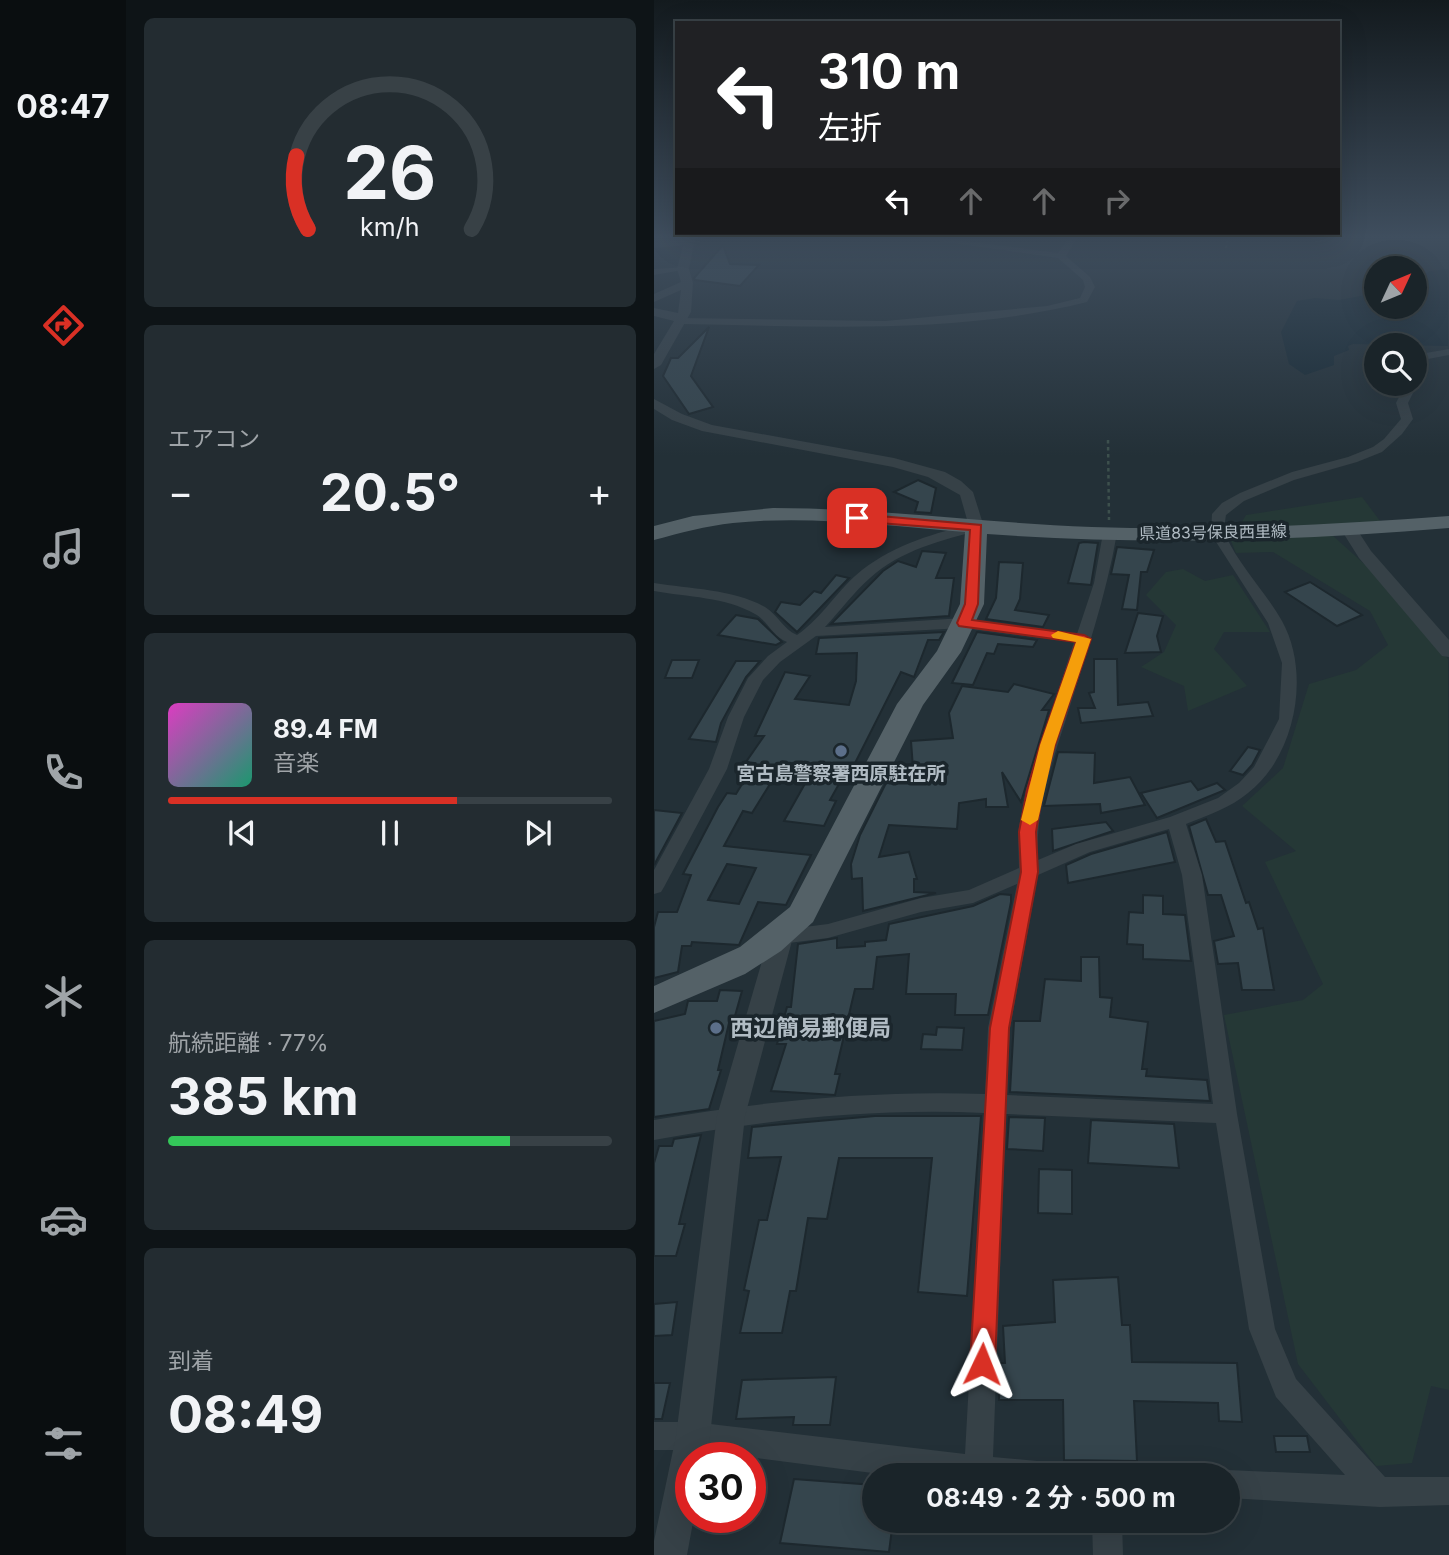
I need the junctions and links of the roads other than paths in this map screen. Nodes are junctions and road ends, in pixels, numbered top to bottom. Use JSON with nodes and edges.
{"nodes":[{"id":1,"x":685,"y":311,"type":"edge"},
{"id":2,"x":1030,"y":311,"type":"edge"},
{"id":3,"x":654,"y":312,"type":"edge"},
{"id":4,"x":681,"y":321,"type":"junction"},
{"id":5,"x":1448,"y":352,"type":"edge"},
{"id":6,"x":1427,"y":356,"type":"edge"},
{"id":7,"x":656,"y":359,"type":"edge"},
{"id":8,"x":1406,"y":396,"type":"edge"},
{"id":9,"x":654,"y":403,"type":"edge"},
{"id":10,"x":1448,"y":522,"type":"edge"},
{"id":11,"x":976,"y":527,"type":"junction"},
{"id":12,"x":1350,"y":531,"type":"junction"},
{"id":13,"x":654,"y":533,"type":"edge"},
{"id":14,"x":1110,"y":533,"type":"junction"},
{"id":15,"x":1218,"y":534,"type":"junction"},
{"id":16,"x":654,"y":587,"type":"edge"},
{"id":17,"x":963,"y":623,"type":"junction"},
{"id":18,"x":805,"y":637,"type":"junction"},
{"id":19,"x":1084,"y":639,"type":"junction"},
{"id":20,"x":1448,"y":652,"type":"edge"},
{"id":21,"x":1176,"y":821,"type":"junction"},
{"id":22,"x":1029,"y":872,"type":"junction"},
{"id":23,"x":654,"y":887,"type":"edge"},
{"id":24,"x":781,"y":937,"type":"junction"},
{"id":25,"x":654,"y":1000,"type":"edge"},
{"id":26,"x":995,"y":1103,"type":"junction"},
{"id":27,"x":1226,"y":1114,"type":"junction"},
{"id":28,"x":731,"y":1116,"type":"junction"},
{"id":29,"x":654,"y":1130,"type":"edge"},
{"id":30,"x":654,"y":1436,"type":"edge"},
{"id":31,"x":693,"y":1436,"type":"junction"},
{"id":32,"x":903,"y":1463,"type":"edge"},
{"id":33,"x":978,"y":1463,"type":"edge"},
{"id":34,"x":1240,"y":1484,"type":"edge"},
{"id":35,"x":1448,"y":1491,"type":"edge"},
{"id":36,"x":1380,"y":1493,"type":"junction"},
{"id":37,"x":1107,"y":1533,"type":"edge"},
{"id":38,"x":669,"y":1555,"type":"edge"},
{"id":39,"x":1108,"y":1555,"type":"edge"}],
"edges":[{"from":1,"to":4,"type":"street"},
{"from":2,"to":4,"type":"street"},
{"from":3,"to":4,"type":"street"},
{"from":4,"to":7,"type":"street"},
{"from":5,"to":6,"type":"street"},
{"from":8,"to":15,"type":"street"},
{"from":9,"to":11,"type":"street"},
{"from":10,"to":12,"type":"main road","name":"県道83号保良西里線"},
{"from":11,"to":13,"type":"main road","name":"県道83号保良西里線"},
{"from":11,"to":14,"type":"main road","name":"県道83号保良西里線"},
{"from":11,"to":17,"type":"main road"},
{"from":11,"to":18,"type":"street"},
{"from":12,"to":15,"type":"main road","name":"県道83号保良西里線"},
{"from":12,"to":20,"type":"street"},
{"from":14,"to":15,"type":"main road","name":"県道83号保良西里線"},
{"from":14,"to":19,"type":"street"},
{"from":15,"to":21,"type":"street"},
{"from":16,"to":18,"type":"street"},
{"from":17,"to":18,"type":"street"},
{"from":17,"to":19,"type":"street"},
{"from":17,"to":24,"type":"main road"},
{"from":18,"to":23,"type":"street"},
{"from":19,"to":22,"type":"street"},
{"from":21,"to":22,"type":"street"},
{"from":21,"to":27,"type":"street"},
{"from":22,"to":24,"type":"street"},
{"from":22,"to":26,"type":"street"},
{"from":24,"to":25,"type":"main road"},
{"from":24,"to":28,"type":"street"},
{"from":26,"to":27,"type":"street"},
{"from":26,"to":28,"type":"street"},
{"from":26,"to":33,"type":"street"},
{"from":27,"to":36,"type":"street"},
{"from":28,"to":29,"type":"street"},
{"from":28,"to":31,"type":"street"},
{"from":30,"to":31,"type":"street"},
{"from":31,"to":32,"type":"street"},
{"from":31,"to":38,"type":"street"},
{"from":34,"to":36,"type":"street"},
{"from":35,"to":36,"type":"street"},
{"from":37,"to":39,"type":"street"}]}
